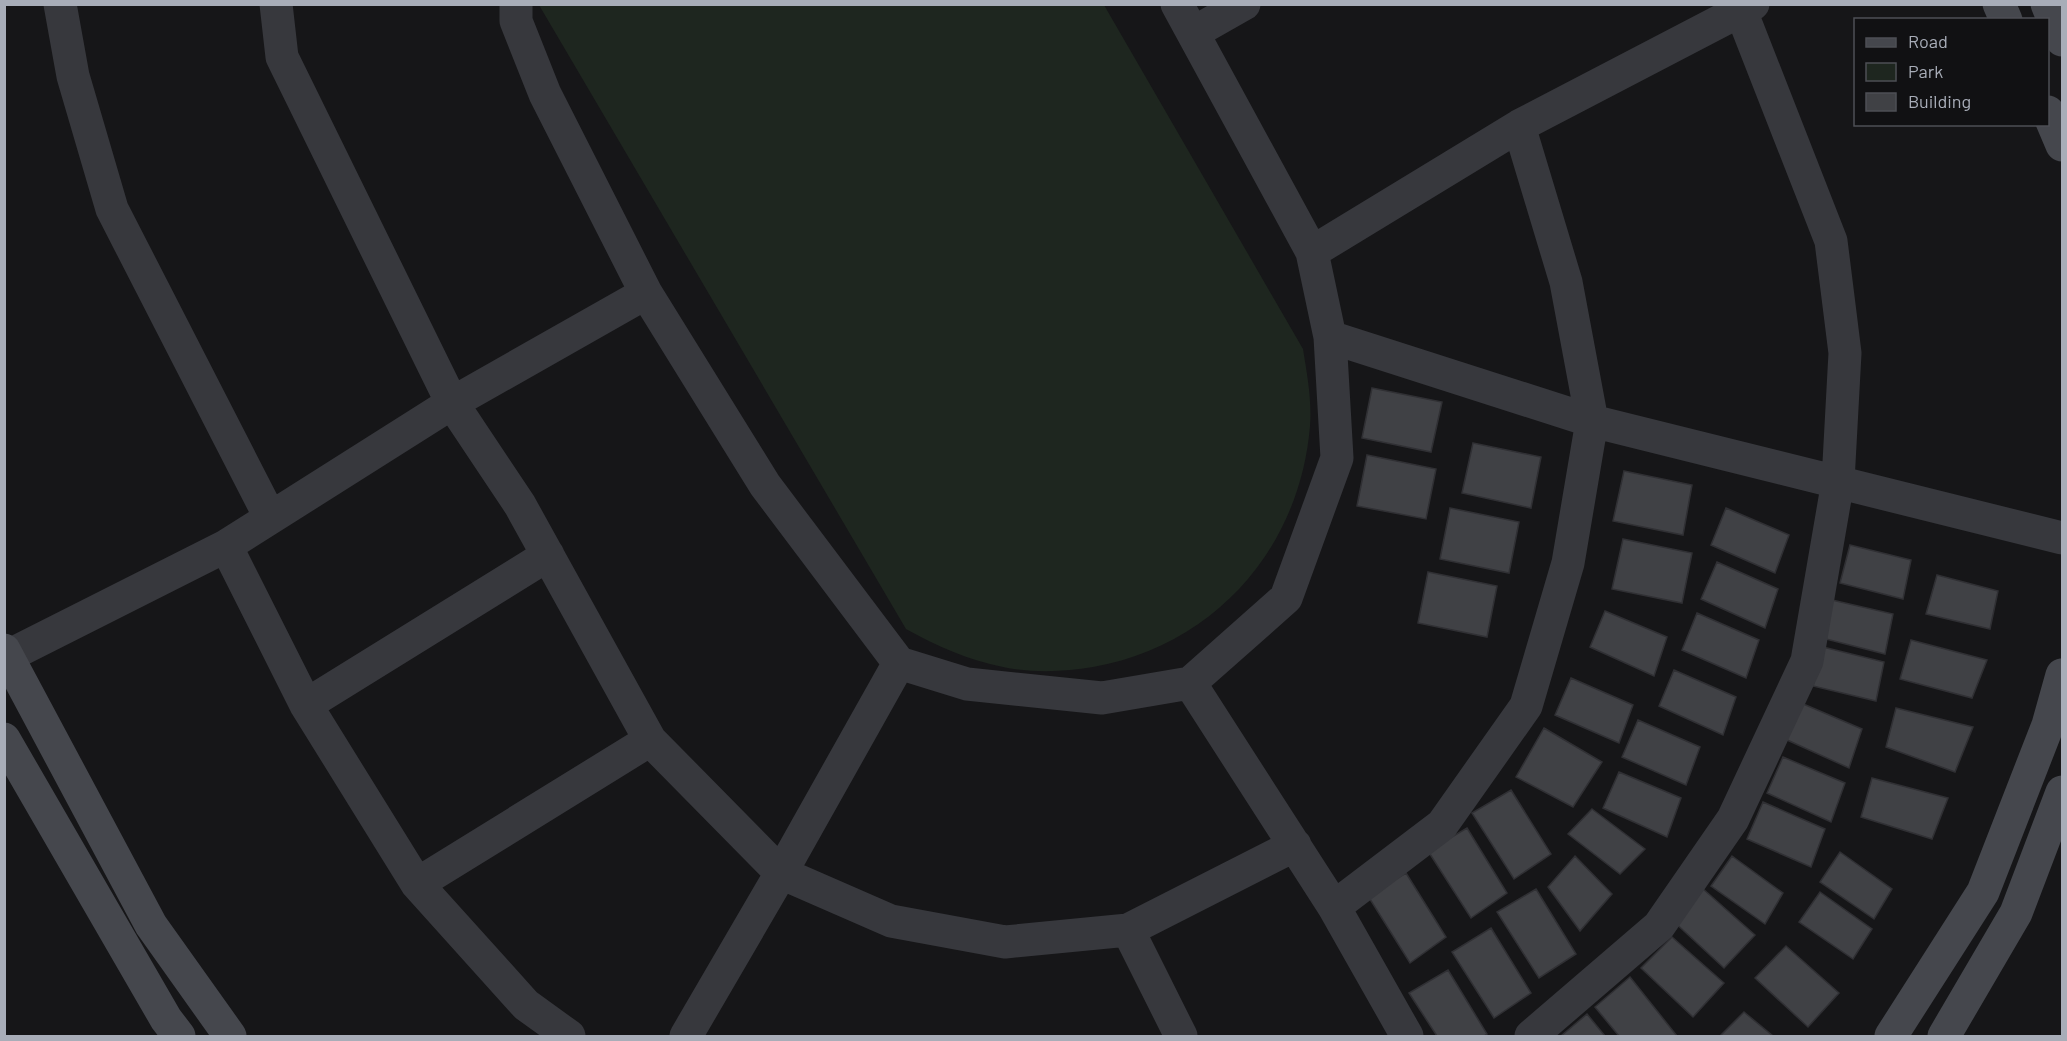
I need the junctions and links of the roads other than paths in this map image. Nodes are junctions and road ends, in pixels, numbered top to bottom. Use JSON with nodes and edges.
{"nodes":[{"id":1,"x":60,"y":4,"type":"edge"},
{"id":2,"x":276,"y":4,"type":"edge"},
{"id":3,"x":516,"y":4,"type":"edge"},
{"id":4,"x":1177,"y":4,"type":"edge"},
{"id":5,"x":1244,"y":4,"type":"edge"},
{"id":6,"x":1999,"y":4,"type":"edge"},
{"id":7,"x":2047,"y":4,"type":"edge"},
{"id":8,"x":1747,"y":8,"type":"edge"},
{"id":9,"x":2005,"y":18,"type":"edge"},
{"id":10,"x":1193,"y":33,"type":"junction"},
{"id":11,"x":2062,"y":40,"type":"edge"},
{"id":12,"x":2049,"y":114,"type":"edge"},
{"id":13,"x":1519,"y":126,"type":"junction"},
{"id":14,"x":2062,"y":145,"type":"edge"},
{"id":15,"x":1312,"y":252,"type":"junction"},
{"id":16,"x":646,"y":293,"type":"junction"},
{"id":17,"x":1330,"y":337,"type":"junction"},
{"id":18,"x":452,"y":403,"type":"junction"},
{"id":19,"x":1592,"y":421,"type":"junction"},
{"id":20,"x":1838,"y":481,"type":"junction"},
{"id":21,"x":270,"y":518,"type":"junction"},
{"id":22,"x":2062,"y":538,"type":"edge"},
{"id":23,"x":226,"y":546,"type":"junction"},
{"id":24,"x":548,"y":555,"type":"junction"},
{"id":25,"x":6,"y":655,"type":"edge"},
{"id":26,"x":899,"y":663,"type":"junction"},
{"id":27,"x":2062,"y":675,"type":"edge"},
{"id":28,"x":1190,"y":683,"type":"junction"},
{"id":29,"x":306,"y":705,"type":"junction"},
{"id":30,"x":4,"y":739,"type":"edge"},
{"id":31,"x":650,"y":740,"type":"junction"},
{"id":32,"x":2062,"y":792,"type":"edge"},
{"id":33,"x":1295,"y":845,"type":"junction"},
{"id":34,"x":781,"y":873,"type":"junction"},
{"id":35,"x":417,"y":884,"type":"junction"},
{"id":36,"x":1334,"y":907,"type":"junction"},
{"id":37,"x":1128,"y":930,"type":"junction"},
{"id":38,"x":179,"y":1036,"type":"edge"},
{"id":39,"x":230,"y":1036,"type":"edge"},
{"id":40,"x":569,"y":1036,"type":"edge"},
{"id":41,"x":686,"y":1036,"type":"edge"},
{"id":42,"x":1181,"y":1036,"type":"edge"},
{"id":43,"x":1407,"y":1036,"type":"edge"},
{"id":44,"x":1531,"y":1036,"type":"edge"},
{"id":45,"x":1891,"y":1036,"type":"edge"},
{"id":46,"x":1944,"y":1036,"type":"edge"}],
"edges":[{"from":1,"to":21,"type":"street"},
{"from":2,"to":18,"type":"street"},
{"from":3,"to":16,"type":"street"},
{"from":4,"to":10,"type":"street"},
{"from":5,"to":10,"type":"street"},
{"from":6,"to":9,"type":"street"},
{"from":7,"to":11,"type":"street"},
{"from":8,"to":13,"type":"street"},
{"from":8,"to":20,"type":"street"},
{"from":10,"to":15,"type":"street"},
{"from":12,"to":14,"type":"street"},
{"from":13,"to":15,"type":"street"},
{"from":13,"to":19,"type":"street"},
{"from":15,"to":17,"type":"street"},
{"from":16,"to":18,"type":"street"},
{"from":16,"to":26,"type":"street"},
{"from":17,"to":19,"type":"street"},
{"from":17,"to":28,"type":"street"},
{"from":18,"to":21,"type":"street"},
{"from":18,"to":24,"type":"street"},
{"from":19,"to":20,"type":"street"},
{"from":19,"to":36,"type":"street"},
{"from":20,"to":22,"type":"street"},
{"from":20,"to":44,"type":"street"},
{"from":21,"to":23,"type":"street"},
{"from":23,"to":25,"type":"street"},
{"from":23,"to":29,"type":"street"},
{"from":24,"to":29,"type":"street"},
{"from":24,"to":31,"type":"street"},
{"from":25,"to":39,"type":"street"},
{"from":26,"to":28,"type":"street"},
{"from":26,"to":34,"type":"street"},
{"from":27,"to":45,"type":"street"},
{"from":28,"to":33,"type":"street"},
{"from":29,"to":35,"type":"street"},
{"from":30,"to":38,"type":"street"},
{"from":31,"to":34,"type":"street"},
{"from":31,"to":35,"type":"street"},
{"from":32,"to":46,"type":"street"},
{"from":33,"to":36,"type":"street"},
{"from":33,"to":37,"type":"street"},
{"from":34,"to":37,"type":"street"},
{"from":34,"to":41,"type":"street"},
{"from":35,"to":40,"type":"street"},
{"from":36,"to":43,"type":"street"},
{"from":37,"to":42,"type":"street"}]}
